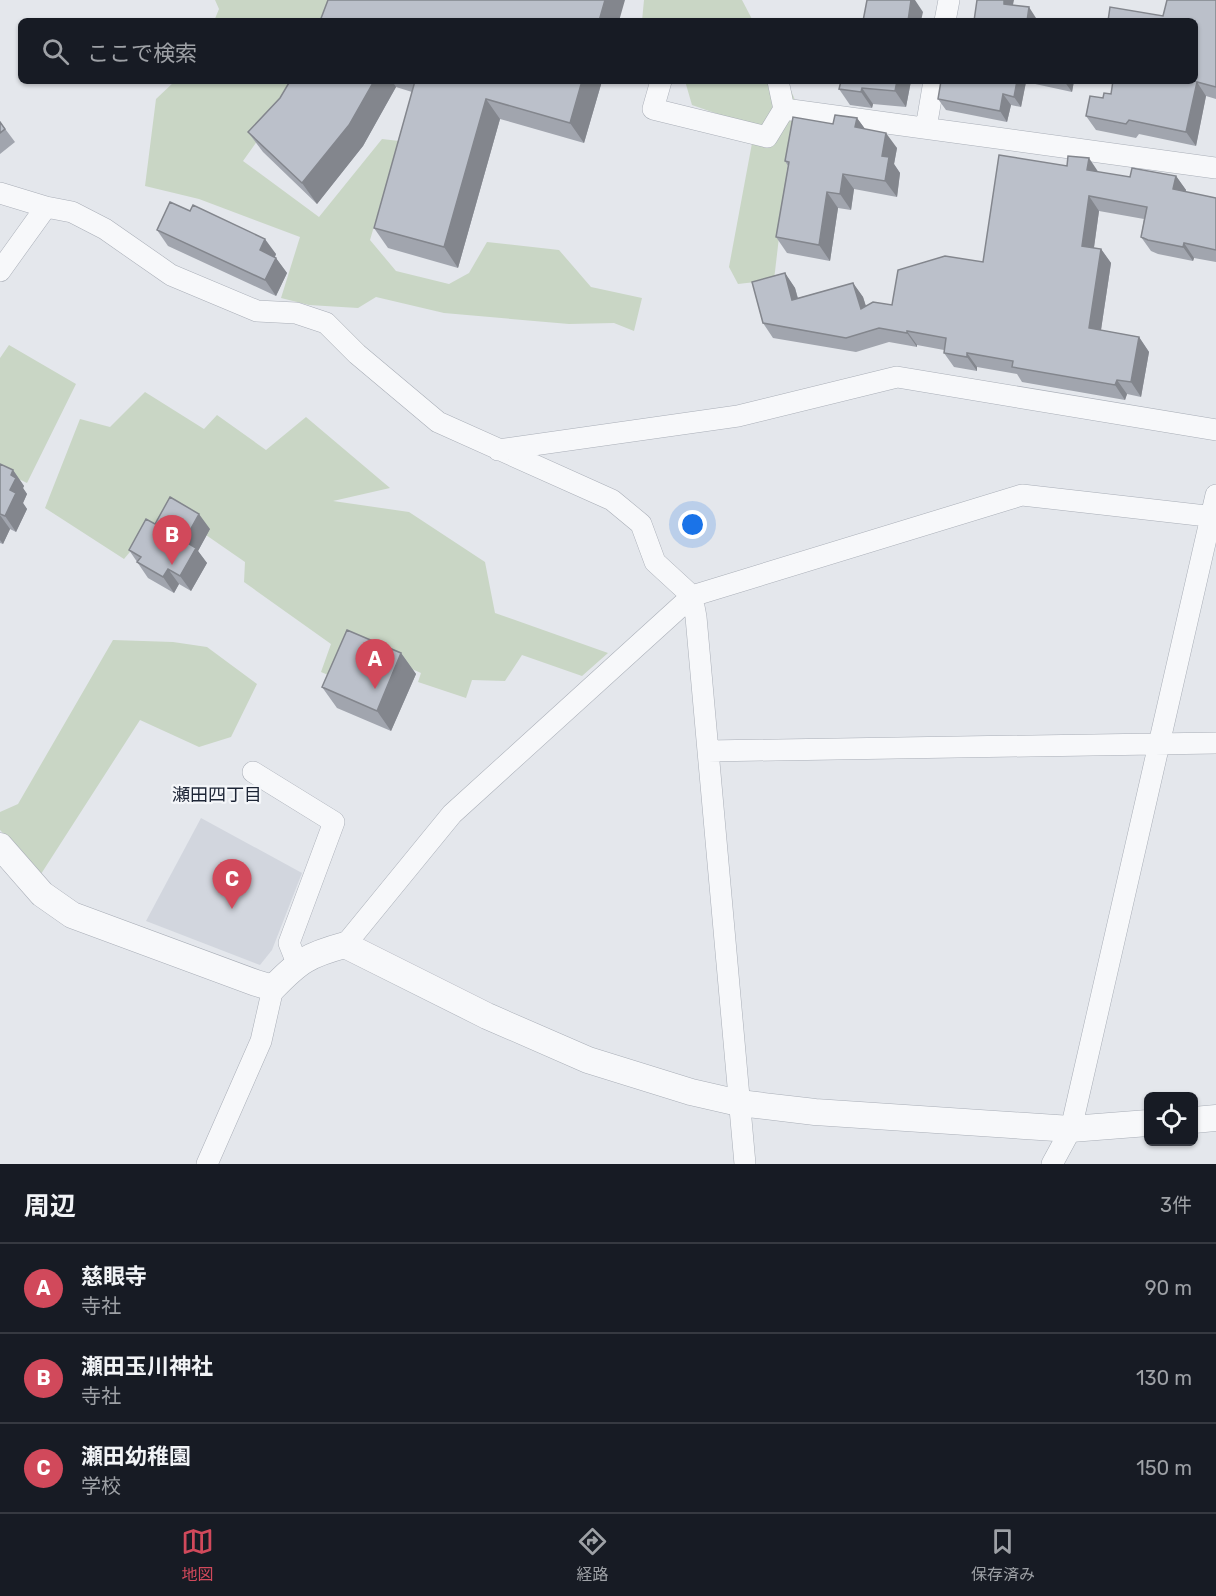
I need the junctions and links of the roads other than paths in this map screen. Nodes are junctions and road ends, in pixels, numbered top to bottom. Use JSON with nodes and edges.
{"nodes":[{"id":1,"x":949,"y":0,"type":"edge"},
{"id":2,"x":946,"y":18,"type":"edge"},
{"id":3,"x":660,"y":84,"type":"edge"},
{"id":4,"x":779,"y":84,"type":"edge"},
{"id":5,"x":933,"y":84,"type":"edge"},
{"id":6,"x":784,"y":110,"type":"junction"},
{"id":7,"x":926,"y":128,"type":"junction"},
{"id":8,"x":1216,"y":168,"type":"edge"},
{"id":9,"x":0,"y":193,"type":"edge"},
{"id":10,"x":46,"y":207,"type":"junction"},
{"id":11,"x":0,"y":271,"type":"edge"},
{"id":12,"x":1216,"y":430,"type":"edge"},
{"id":13,"x":497,"y":450,"type":"junction"},
{"id":14,"x":1216,"y":495,"type":"edge"},
{"id":15,"x":1214,"y":517,"type":"edge"},
{"id":16,"x":692,"y":596,"type":"junction"},
{"id":17,"x":1216,"y":743,"type":"edge"},
{"id":18,"x":1159,"y":744,"type":"junction"},
{"id":19,"x":708,"y":751,"type":"junction"},
{"id":20,"x":253,"y":772,"type":"dead end"},
{"id":21,"x":0,"y":846,"type":"edge"},
{"id":22,"x":345,"y":945,"type":"junction"},
{"id":23,"x":297,"y":963,"type":"junction"},
{"id":24,"x":273,"y":988,"type":"junction"},
{"id":25,"x":740,"y":1102,"type":"junction"},
{"id":26,"x":1216,"y":1118,"type":"edge"},
{"id":27,"x":1198,"y":1120,"type":"edge"},
{"id":28,"x":1144,"y":1123,"type":"edge"},
{"id":29,"x":1071,"y":1129,"type":"junction"},
{"id":30,"x":207,"y":1164,"type":"edge"},
{"id":31,"x":745,"y":1164,"type":"edge"},
{"id":32,"x":1052,"y":1164,"type":"edge"}],
"edges":[{"from":1,"to":2,"type":"street"},
{"from":3,"to":6,"type":"street"},
{"from":4,"to":6,"type":"street"},
{"from":5,"to":7,"type":"street"},
{"from":6,"to":7,"type":"street"},
{"from":7,"to":8,"type":"street"},
{"from":9,"to":10,"type":"street"},
{"from":10,"to":11,"type":"street"},
{"from":10,"to":13,"type":"street"},
{"from":12,"to":13,"type":"street"},
{"from":13,"to":16,"type":"street"},
{"from":14,"to":15,"type":"street"},
{"from":15,"to":16,"type":"street"},
{"from":15,"to":18,"type":"street"},
{"from":16,"to":19,"type":"street"},
{"from":16,"to":22,"type":"street"},
{"from":17,"to":18,"type":"street"},
{"from":18,"to":19,"type":"street"},
{"from":18,"to":29,"type":"street"},
{"from":19,"to":25,"type":"street"},
{"from":20,"to":23,"type":"street"},
{"from":21,"to":24,"type":"street"},
{"from":22,"to":23,"type":"street"},
{"from":22,"to":25,"type":"street"},
{"from":23,"to":24,"type":"street"},
{"from":24,"to":30,"type":"street"},
{"from":25,"to":29,"type":"street"},
{"from":25,"to":31,"type":"street"},
{"from":26,"to":27,"type":"street"},
{"from":28,"to":29,"type":"street"},
{"from":29,"to":32,"type":"street"}]}
